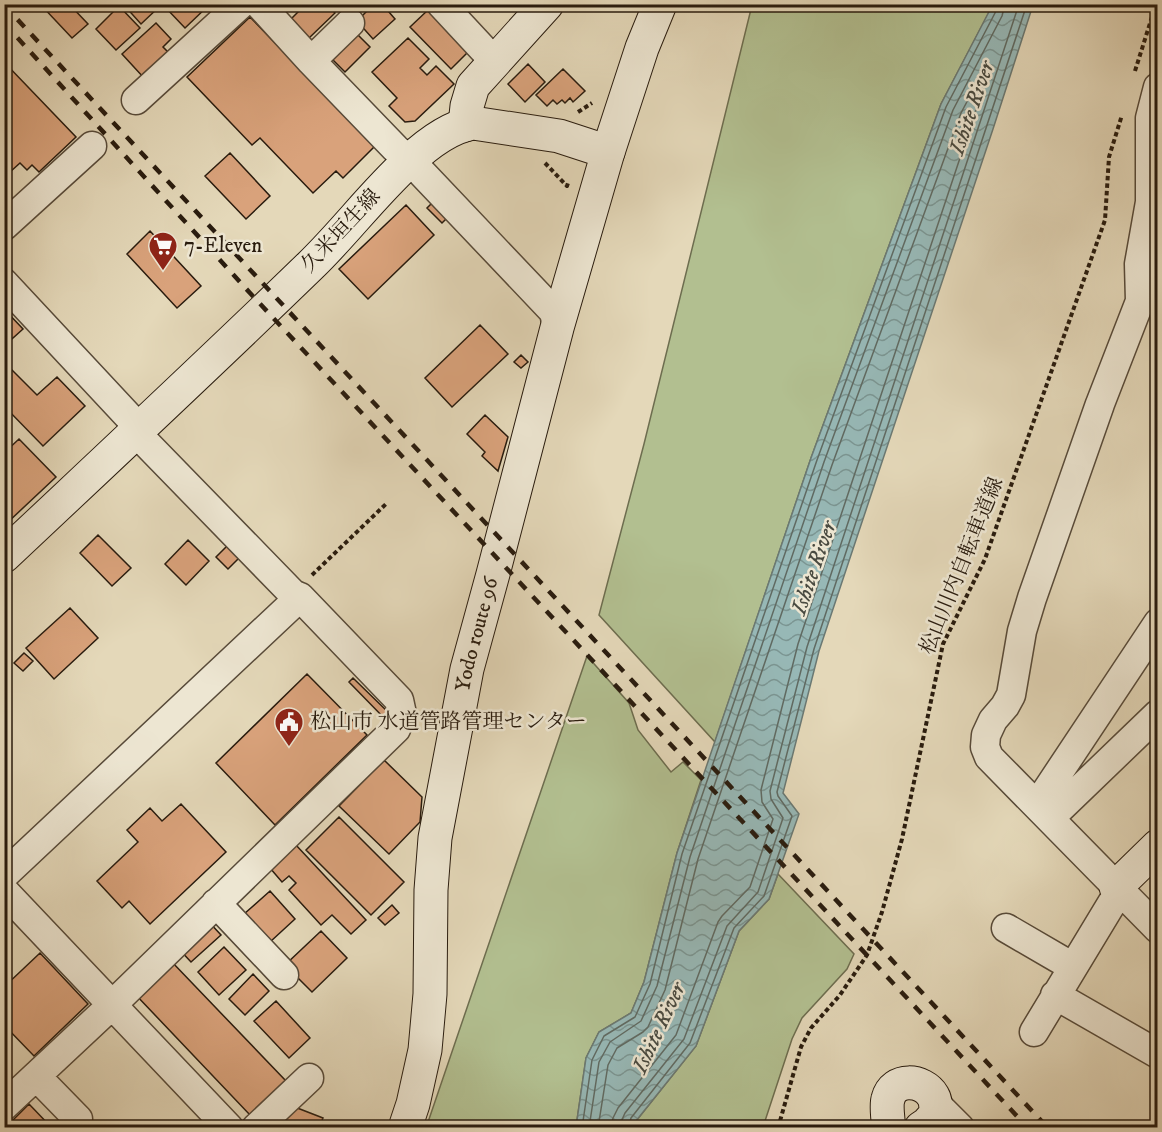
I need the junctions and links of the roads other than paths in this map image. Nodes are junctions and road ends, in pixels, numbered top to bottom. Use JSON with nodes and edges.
{"nodes":[{"id":1,"x":241,"y":4,"type":"edge"},
{"id":2,"x":259,"y":4,"type":"edge"},
{"id":3,"x":441,"y":4,"type":"edge"},
{"id":4,"x":547,"y":4,"type":"edge"},
{"id":5,"x":660,"y":4,"type":"edge"},
{"id":6,"x":350,"y":23,"type":"dead end"},
{"id":7,"x":311,"y":61,"type":"junction"},
{"id":8,"x":495,"y":62,"type":"junction"},
{"id":9,"x":1145,"y":84,"type":"edge"},
{"id":10,"x":136,"y":100,"type":"dead end"},
{"id":11,"x":465,"y":125,"type":"junction"},
{"id":12,"x":92,"y":146,"type":"dead end"},
{"id":13,"x":608,"y":152,"type":"junction"},
{"id":14,"x":409,"y":161,"type":"junction"},
{"id":15,"x":4,"y":226,"type":"edge"},
{"id":16,"x":4,"y":283,"type":"edge"},
{"id":17,"x":1152,"y":297,"type":"edge"},
{"id":18,"x":557,"y":328,"type":"junction"},
{"id":19,"x":137,"y":430,"type":"junction"},
{"id":20,"x":4,"y":556,"type":"edge"},
{"id":21,"x":296,"y":595,"type":"junction"},
{"id":22,"x":1158,"y":623,"type":"edge"},
{"id":23,"x":1158,"y":714,"type":"edge"},
{"id":24,"x":1044,"y":812,"type":"junction"},
{"id":25,"x":1158,"y":846,"type":"edge"},
{"id":26,"x":4,"y":875,"type":"edge"},
{"id":27,"x":1119,"y":889,"type":"junction"},
{"id":28,"x":4,"y":891,"type":"edge"},
{"id":29,"x":216,"y":903,"type":"junction"},
{"id":30,"x":1006,"y":928,"type":"dead end"},
{"id":31,"x":1158,"y":929,"type":"edge"},
{"id":32,"x":1073,"y":967,"type":"junction"},
{"id":33,"x":284,"y":975,"type":"dead end"},
{"id":34,"x":1055,"y":995,"type":"junction"},
{"id":35,"x":113,"y":1004,"type":"junction"},
{"id":36,"x":1034,"y":1032,"type":"dead end"},
{"id":37,"x":1158,"y":1054,"type":"edge"},
{"id":38,"x":36,"y":1076,"type":"junction"},
{"id":39,"x":309,"y":1078,"type":"dead end"},
{"id":40,"x":4,"y":1106,"type":"edge"},
{"id":41,"x":928,"y":1115,"type":"edge"},
{"id":42,"x":78,"y":1119,"type":"dead end"},
{"id":43,"x":229,"y":1128,"type":"edge"},
{"id":44,"x":256,"y":1128,"type":"edge"},
{"id":45,"x":405,"y":1128,"type":"edge"},
{"id":46,"x":889,"y":1128,"type":"edge"},
{"id":47,"x":960,"y":1128,"type":"edge"}],
"edges":[{"from":1,"to":10,"type":"street"},
{"from":2,"to":7,"type":"street"},
{"from":3,"to":8,"type":"street"},
{"from":4,"to":8,"type":"street"},
{"from":5,"to":13,"type":"street"},
{"from":6,"to":7,"type":"street"},
{"from":7,"to":14,"type":"street"},
{"from":8,"to":11,"type":"street"},
{"from":9,"to":17,"type":"street"},
{"from":11,"to":13,"type":"street","name":"久米垣生線"},
{"from":11,"to":14,"type":"street","name":"久米垣生線"},
{"from":12,"to":15,"type":"street"},
{"from":13,"to":18,"type":"street","name":"Yodo route 96"},
{"from":14,"to":18,"type":"street"},
{"from":14,"to":19,"type":"street","name":"久米垣生線"},
{"from":16,"to":19,"type":"street"},
{"from":17,"to":24,"type":"street"},
{"from":18,"to":45,"type":"street","name":"Yodo route 96"},
{"from":19,"to":20,"type":"street","name":"久米垣生線"},
{"from":19,"to":21,"type":"street"},
{"from":21,"to":26,"type":"street"},
{"from":21,"to":29,"type":"street"},
{"from":22,"to":24,"type":"street"},
{"from":23,"to":24,"type":"street"},
{"from":24,"to":27,"type":"street"},
{"from":25,"to":27,"type":"street"},
{"from":27,"to":31,"type":"street"},
{"from":27,"to":32,"type":"street"},
{"from":28,"to":35,"type":"street"},
{"from":29,"to":33,"type":"street"},
{"from":29,"to":35,"type":"street"},
{"from":30,"to":32,"type":"street"},
{"from":32,"to":34,"type":"street"},
{"from":34,"to":36,"type":"street"},
{"from":34,"to":37,"type":"street"},
{"from":35,"to":38,"type":"street"},
{"from":35,"to":43,"type":"street"},
{"from":38,"to":40,"type":"street"},
{"from":38,"to":42,"type":"street"},
{"from":39,"to":44,"type":"street"},
{"from":41,"to":46,"type":"street"},
{"from":41,"to":47,"type":"street"}]}
